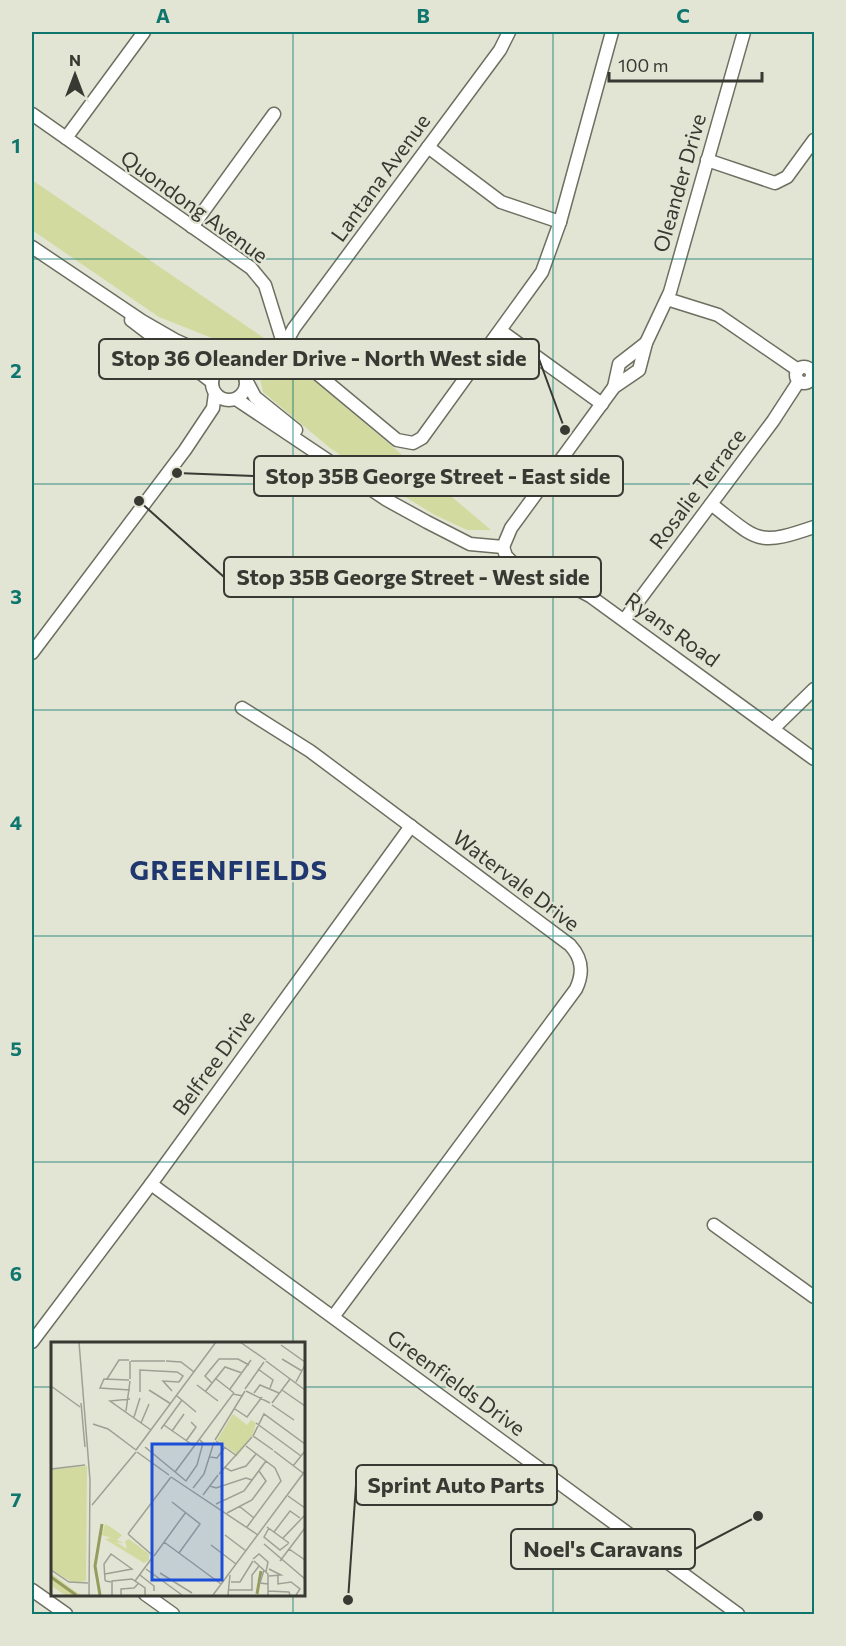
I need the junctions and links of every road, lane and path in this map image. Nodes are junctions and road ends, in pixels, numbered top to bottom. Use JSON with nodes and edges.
{"nodes":[{"id":1,"x":144,"y":32,"type":"edge"},
{"id":2,"x":509,"y":32,"type":"edge"},
{"id":3,"x":612,"y":32,"type":"edge"},
{"id":4,"x":744,"y":32,"type":"edge"},
{"id":5,"x":32,"y":114,"type":"edge"},
{"id":6,"x":274,"y":114,"type":"dead end"},
{"id":7,"x":66,"y":138,"type":"junction"},
{"id":8,"x":814,"y":140,"type":"edge"},
{"id":9,"x":428,"y":147,"type":"junction"},
{"id":10,"x":707,"y":160,"type":"junction"},
{"id":11,"x":560,"y":222,"type":"junction"},
{"id":12,"x":192,"y":227,"type":"junction"},
{"id":13,"x":32,"y":247,"type":"edge"},
{"id":14,"x":95,"y":291,"type":"junction"},
{"id":15,"x":667,"y":299,"type":"junction"},
{"id":16,"x":501,"y":331,"type":"junction"},
{"id":17,"x":646,"y":343,"type":"junction"},
{"id":18,"x":284,"y":346,"type":"junction"},
{"id":19,"x":236,"y":367,"type":"junction"},
{"id":20,"x":805,"y":370,"type":"edge"},
{"id":21,"x":246,"y":380,"type":"junction"},
{"id":22,"x":614,"y":387,"type":"junction"},
{"id":23,"x":213,"y":388,"type":"junction"},
{"id":24,"x":233,"y":400,"type":"junction"},
{"id":25,"x":602,"y":404,"type":"junction"},
{"id":26,"x":185,"y":450,"type":"junction"},
{"id":27,"x":343,"y":469,"type":"junction"},
{"id":28,"x":711,"y":504,"type":"junction"},
{"id":29,"x":814,"y":527,"type":"edge"},
{"id":30,"x":503,"y":547,"type":"junction"},
{"id":31,"x":625,"y":619,"type":"junction"},
{"id":32,"x":32,"y":653,"type":"edge"},
{"id":33,"x":814,"y":689,"type":"edge"},
{"id":34,"x":242,"y":708,"type":"dead end"},
{"id":35,"x":773,"y":729,"type":"junction"},
{"id":36,"x":814,"y":759,"type":"edge"},
{"id":37,"x":411,"y":826,"type":"junction"},
{"id":38,"x":151,"y":1184,"type":"junction"},
{"id":39,"x":714,"y":1225,"type":"dead end"},
{"id":40,"x":814,"y":1297,"type":"edge"},
{"id":41,"x":333,"y":1317,"type":"junction"},
{"id":42,"x":46,"y":1321,"type":"junction"},
{"id":43,"x":32,"y":1329,"type":"edge"},
{"id":44,"x":32,"y":1342,"type":"edge"},
{"id":45,"x":32,"y":1590,"type":"edge"},
{"id":46,"x":148,"y":1595,"type":"edge"},
{"id":47,"x":66,"y":1614,"type":"edge"},
{"id":48,"x":173,"y":1614,"type":"edge"},
{"id":49,"x":738,"y":1614,"type":"edge"}],
"edges":[{"from":1,"to":7,"type":"street"},
{"from":2,"to":9,"type":"street","name":"Lantana Avenue"},
{"from":3,"to":11,"type":"street"},
{"from":4,"to":10,"type":"street","name":"Oleander Drive"},
{"from":5,"to":7,"type":"street","name":"Quondong Avenue"},
{"from":6,"to":12,"type":"street"},
{"from":7,"to":12,"type":"street","name":"Quondong Avenue"},
{"from":8,"to":10,"type":"street"},
{"from":9,"to":11,"type":"street"},
{"from":9,"to":18,"type":"street","name":"Lantana Avenue"},
{"from":10,"to":15,"type":"street","name":"Oleander Drive"},
{"from":11,"to":16,"type":"street"},
{"from":12,"to":18,"type":"street","name":"Quondong Avenue"},
{"from":13,"to":14,"type":"street"},
{"from":14,"to":19,"type":"street"},
{"from":14,"to":23,"type":"street"},
{"from":15,"to":17,"type":"street","name":"Oleander Drive"},
{"from":15,"to":20,"type":"street"},
{"from":16,"to":18,"type":"street"},
{"from":16,"to":25,"type":"street"},
{"from":17,"to":22,"type":"street","name":"Oleander Drive"},
{"from":17,"to":22,"type":"street","name":"Oleander Drive"},
{"from":19,"to":21,"type":"street"},
{"from":19,"to":23,"type":"street"},
{"from":20,"to":28,"type":"street","name":"Rosalie Terrace"},
{"from":21,"to":24,"type":"street"},
{"from":21,"to":27,"type":"street"},
{"from":22,"to":25,"type":"street","name":"Oleander Drive"},
{"from":23,"to":24,"type":"street"},
{"from":23,"to":26,"type":"street"},
{"from":24,"to":26,"type":"street"},
{"from":24,"to":27,"type":"street"},
{"from":25,"to":30,"type":"street","name":"Oleander Drive"},
{"from":26,"to":32,"type":"street"},
{"from":27,"to":30,"type":"street"},
{"from":28,"to":29,"type":"street"},
{"from":28,"to":31,"type":"street","name":"Rosalie Terrace"},
{"from":30,"to":31,"type":"street","name":"Ryans Road"},
{"from":31,"to":35,"type":"street","name":"Ryans Road"},
{"from":33,"to":35,"type":"street"},
{"from":34,"to":37,"type":"street","name":"Watervale Drive"},
{"from":35,"to":36,"type":"street","name":"Ryans Road"},
{"from":37,"to":38,"type":"street","name":"Belfree Drive"},
{"from":37,"to":41,"type":"street","name":"Watervale Drive"},
{"from":38,"to":41,"type":"street","name":"Greenfields Drive"},
{"from":38,"to":42,"type":"street","name":"Belfree Drive"},
{"from":39,"to":40,"type":"street"},
{"from":41,"to":49,"type":"street","name":"Greenfields Drive"},
{"from":42,"to":43,"type":"street","name":"Belfree Drive"},
{"from":42,"to":44,"type":"street","name":"Belfree Drive"},
{"from":45,"to":47,"type":"street"},
{"from":46,"to":48,"type":"street"}]}
